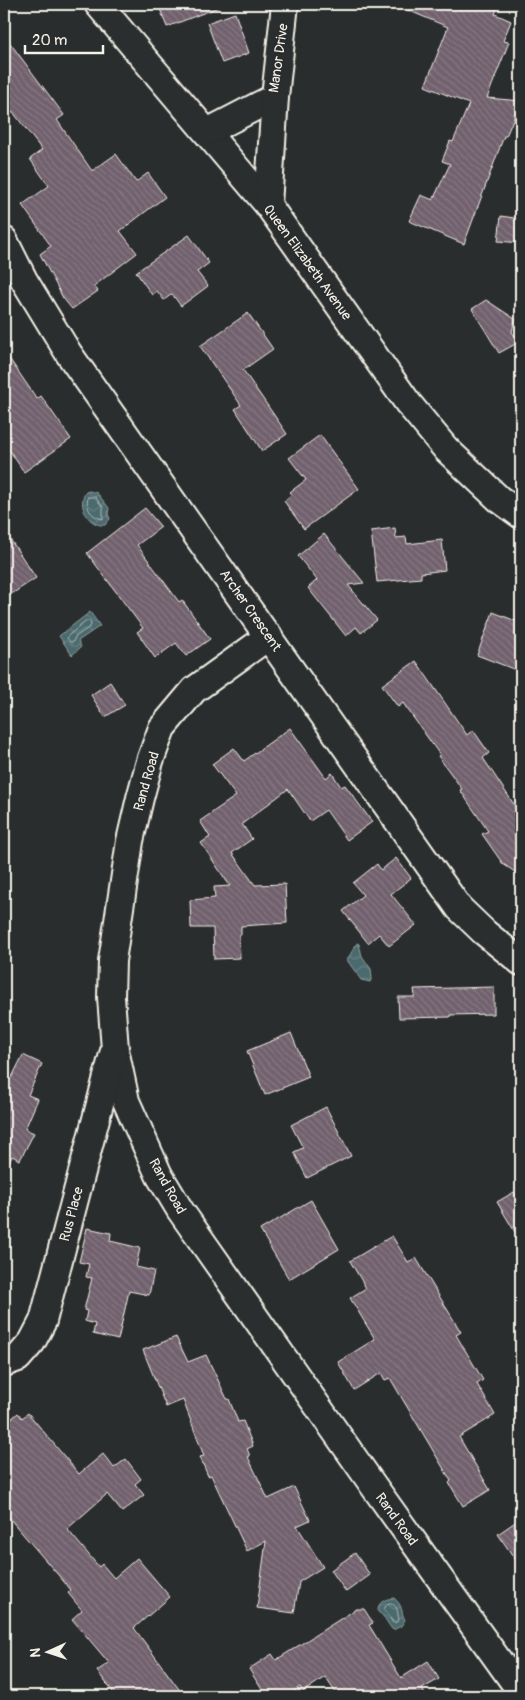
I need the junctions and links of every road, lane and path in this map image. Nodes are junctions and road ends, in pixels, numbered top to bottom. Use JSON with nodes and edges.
{"nodes":[{"id":1,"x":98,"y":4,"type":"edge"},
{"id":2,"x":285,"y":4,"type":"edge"},
{"id":3,"x":275,"y":97,"type":"junction"},
{"id":4,"x":207,"y":132,"type":"junction"},
{"id":5,"x":268,"y":205,"type":"junction"},
{"id":6,"x":4,"y":240,"type":"edge"},
{"id":7,"x":521,"y":515,"type":"edge"},
{"id":8,"x":269,"y":636,"type":"junction"},
{"id":9,"x":521,"y":962,"type":"edge"},
{"id":10,"x":115,"y":1049,"type":"junction"},
{"id":11,"x":4,"y":1362,"type":"edge"},
{"id":12,"x":521,"y":1692,"type":"edge"}],
"edges":[{"from":1,"to":4,"type":"street","name":"Queen Elizabeth Avenue"},
{"from":2,"to":3,"type":"street","name":"Manor Drive"},
{"from":3,"to":4,"type":"street","name":"Manor Drive"},
{"from":3,"to":5,"type":"street"},
{"from":4,"to":5,"type":"street","name":"Queen Elizabeth Avenue"},
{"from":5,"to":7,"type":"street","name":"Queen Elizabeth Avenue"},
{"from":6,"to":8,"type":"street","name":"Archer Crescent"},
{"from":8,"to":9,"type":"street","name":"Archer Crescent"},
{"from":8,"to":10,"type":"street","name":"Rand Road"},
{"from":10,"to":11,"type":"street","name":"Rus Place"},
{"from":10,"to":12,"type":"street","name":"Rand Road"}]}
